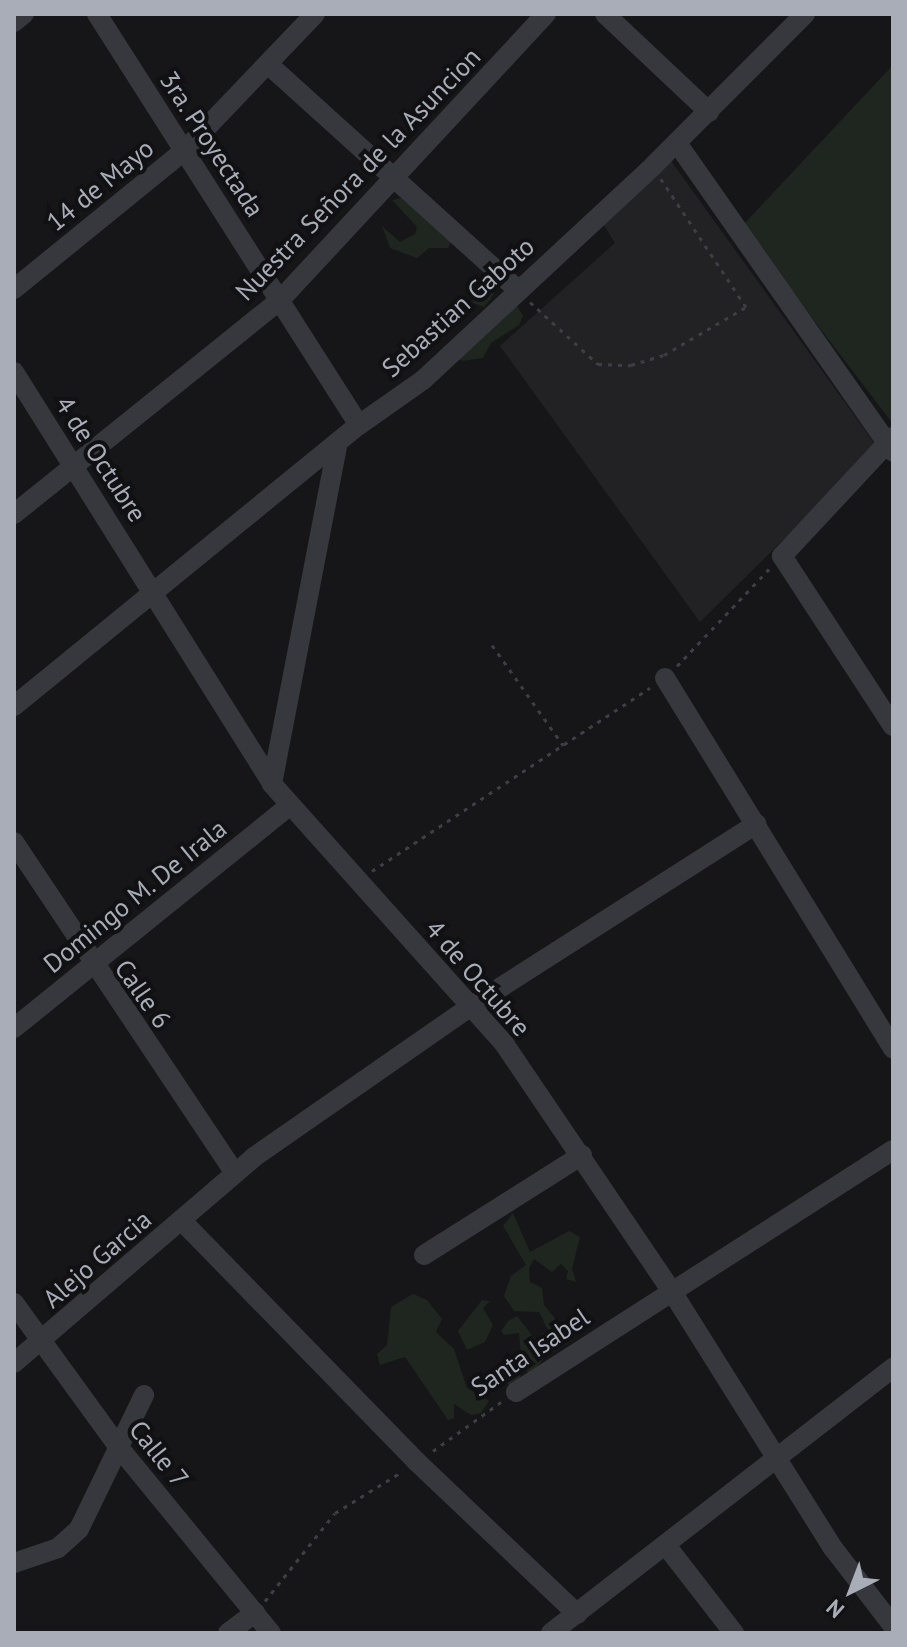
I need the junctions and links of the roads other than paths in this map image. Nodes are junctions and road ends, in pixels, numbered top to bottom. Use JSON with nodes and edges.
{"nodes":[{"id":1,"x":24,"y":14,"type":"edge"},
{"id":2,"x":97,"y":14,"type":"edge"},
{"id":3,"x":315,"y":14,"type":"edge"},
{"id":4,"x":546,"y":14,"type":"edge"},
{"id":5,"x":605,"y":14,"type":"edge"},
{"id":6,"x":805,"y":14,"type":"edge"},
{"id":7,"x":14,"y":22,"type":"edge"},
{"id":8,"x":269,"y":65,"type":"junction"},
{"id":9,"x":709,"y":112,"type":"junction"},
{"id":10,"x":677,"y":143,"type":"junction"},
{"id":11,"x":185,"y":150,"type":"junction"},
{"id":12,"x":393,"y":177,"type":"junction"},
{"id":13,"x":516,"y":288,"type":"junction"},
{"id":14,"x":14,"y":289,"type":"edge"},
{"id":15,"x":281,"y":299,"type":"junction"},
{"id":16,"x":14,"y":372,"type":"edge"},
{"id":17,"x":359,"y":425,"type":"junction"},
{"id":18,"x":338,"y":442,"type":"junction"},
{"id":19,"x":891,"y":444,"type":"edge"},
{"id":20,"x":74,"y":465,"type":"junction"},
{"id":21,"x":14,"y":514,"type":"edge"},
{"id":22,"x":155,"y":590,"type":"junction"},
{"id":23,"x":665,"y":678,"type":"road end"},
{"id":24,"x":14,"y":706,"type":"edge"},
{"id":25,"x":893,"y":726,"type":"edge"},
{"id":26,"x":272,"y":784,"type":"junction"},
{"id":27,"x":289,"y":806,"type":"junction"},
{"id":28,"x":756,"y":824,"type":"junction"},
{"id":29,"x":14,"y":842,"type":"edge"},
{"id":30,"x":91,"y":964,"type":"junction"},
{"id":31,"x":470,"y":1007,"type":"junction"},
{"id":32,"x":14,"y":1028,"type":"edge"},
{"id":33,"x":893,"y":1049,"type":"edge"},
{"id":34,"x":893,"y":1150,"type":"edge"},
{"id":35,"x":582,"y":1155,"type":"junction"},
{"id":36,"x":234,"y":1172,"type":"junction"},
{"id":37,"x":181,"y":1220,"type":"junction"},
{"id":38,"x":424,"y":1255,"type":"dead end"},
{"id":39,"x":671,"y":1290,"type":"junction"},
{"id":40,"x":14,"y":1303,"type":"edge"},
{"id":41,"x":41,"y":1342,"type":"junction"},
{"id":42,"x":14,"y":1363,"type":"edge"},
{"id":43,"x":893,"y":1368,"type":"edge"},
{"id":44,"x":516,"y":1392,"type":"road end"},
{"id":45,"x":144,"y":1395,"type":"dead end"},
{"id":46,"x":117,"y":1445,"type":"junction"},
{"id":47,"x":776,"y":1461,"type":"junction"},
{"id":48,"x":668,"y":1548,"type":"junction"},
{"id":49,"x":14,"y":1563,"type":"edge"},
{"id":50,"x":255,"y":1613,"type":"junction"},
{"id":51,"x":577,"y":1614,"type":"junction"},
{"id":52,"x":893,"y":1626,"type":"edge"},
{"id":53,"x":228,"y":1633,"type":"edge"},
{"id":54,"x":271,"y":1633,"type":"edge"},
{"id":55,"x":551,"y":1633,"type":"edge"},
{"id":56,"x":734,"y":1633,"type":"edge"}],
"edges":[{"from":1,"to":7,"type":"street"},
{"from":2,"to":11,"type":"street","name":"3ra. Proyectada"},
{"from":3,"to":8,"type":"street","name":"14 de Mayo"},
{"from":4,"to":12,"type":"street","name":"Nuestra Señora de la Asuncion"},
{"from":5,"to":9,"type":"street"},
{"from":6,"to":9,"type":"street","name":"Sebastian Gaboto"},
{"from":8,"to":11,"type":"street","name":"14 de Mayo"},
{"from":8,"to":12,"type":"street"},
{"from":9,"to":10,"type":"street","name":"Sebastian Gaboto"},
{"from":10,"to":13,"type":"street","name":"Sebastian Gaboto"},
{"from":10,"to":19,"type":"street"},
{"from":11,"to":14,"type":"street","name":"14 de Mayo"},
{"from":11,"to":15,"type":"street","name":"3ra. Proyectada"},
{"from":12,"to":13,"type":"street"},
{"from":12,"to":15,"type":"street","name":"Nuestra Señora de la Asuncion"},
{"from":13,"to":17,"type":"street","name":"Sebastian Gaboto"},
{"from":15,"to":17,"type":"street","name":"3ra. Proyectada"},
{"from":15,"to":20,"type":"street","name":"Nuestra Señora de la Asuncion"},
{"from":16,"to":20,"type":"street","name":"4 de Octubre"},
{"from":17,"to":18,"type":"street","name":"Sebastian Gaboto"},
{"from":18,"to":22,"type":"street","name":"Sebastian Gaboto"},
{"from":18,"to":26,"type":"street"},
{"from":19,"to":25,"type":"street"},
{"from":20,"to":21,"type":"street","name":"Nuestra Señora de la Asuncion"},
{"from":20,"to":22,"type":"street","name":"4 de Octubre"},
{"from":22,"to":24,"type":"street","name":"Sebastian Gaboto"},
{"from":22,"to":26,"type":"street","name":"4 de Octubre"},
{"from":23,"to":28,"type":"street"},
{"from":26,"to":27,"type":"street","name":"4 de Octubre"},
{"from":27,"to":30,"type":"street","name":"Domingo M. De Irala"},
{"from":27,"to":31,"type":"street","name":"4 de Octubre"},
{"from":28,"to":31,"type":"street","name":"Alejo Garcia"},
{"from":28,"to":33,"type":"street"},
{"from":29,"to":30,"type":"street","name":"Calle 6"},
{"from":30,"to":32,"type":"street","name":"Domingo M. De Irala"},
{"from":30,"to":36,"type":"street","name":"Calle 6"},
{"from":31,"to":35,"type":"street","name":"4 de Octubre"},
{"from":31,"to":36,"type":"street","name":"Alejo Garcia"},
{"from":34,"to":39,"type":"street","name":"Santa Isabel"},
{"from":35,"to":38,"type":"street"},
{"from":35,"to":39,"type":"street","name":"4 de Octubre"},
{"from":36,"to":37,"type":"street","name":"Alejo Garcia"},
{"from":37,"to":41,"type":"street","name":"Alejo Garcia"},
{"from":37,"to":51,"type":"street"},
{"from":39,"to":44,"type":"street","name":"Santa Isabel"},
{"from":39,"to":47,"type":"street","name":"4 de Octubre"},
{"from":40,"to":41,"type":"street","name":"Calle 7"},
{"from":41,"to":42,"type":"street","name":"Alejo Garcia"},
{"from":41,"to":46,"type":"street","name":"Calle 7"},
{"from":43,"to":47,"type":"street"},
{"from":45,"to":46,"type":"street"},
{"from":46,"to":49,"type":"street"},
{"from":46,"to":50,"type":"street","name":"Calle 7"},
{"from":47,"to":48,"type":"street"},
{"from":47,"to":52,"type":"street","name":"4 de Octubre"},
{"from":48,"to":51,"type":"street"},
{"from":48,"to":56,"type":"street"},
{"from":50,"to":53,"type":"street"},
{"from":50,"to":54,"type":"street","name":"Calle 7"},
{"from":51,"to":55,"type":"street"}]}
